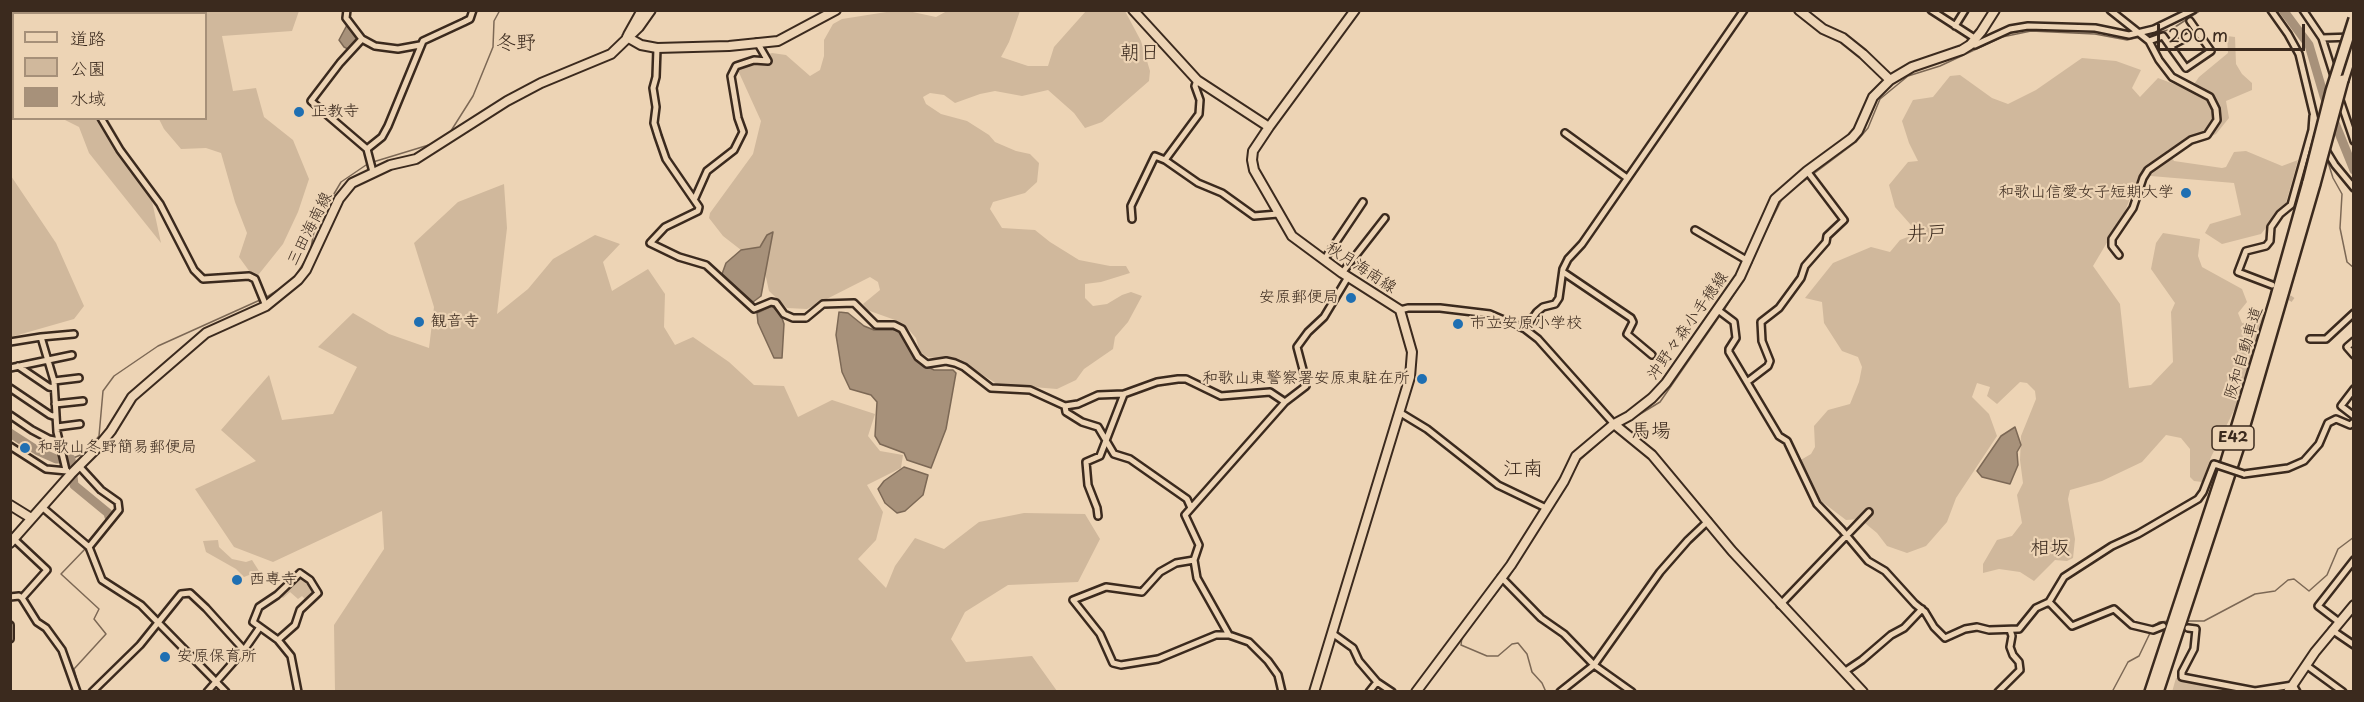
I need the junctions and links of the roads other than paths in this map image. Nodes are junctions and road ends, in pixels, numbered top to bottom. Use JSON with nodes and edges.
{"nodes":[{"id":1,"x":346,"y":10,"type":"edge"},
{"id":2,"x":473,"y":10,"type":"edge"},
{"id":3,"x":642,"y":10,"type":"edge"},
{"id":4,"x":651,"y":10,"type":"edge"},
{"id":5,"x":836,"y":10,"type":"edge"},
{"id":6,"x":1133,"y":10,"type":"edge"},
{"id":7,"x":1355,"y":10,"type":"edge"},
{"id":8,"x":1744,"y":10,"type":"edge"},
{"id":9,"x":1799,"y":10,"type":"edge"},
{"id":10,"x":1931,"y":10,"type":"edge"},
{"id":11,"x":1965,"y":10,"type":"edge"},
{"id":12,"x":1995,"y":10,"type":"edge"},
{"id":13,"x":2110,"y":10,"type":"edge"},
{"id":14,"x":2193,"y":10,"type":"edge"},
{"id":15,"x":2271,"y":10,"type":"edge"},
{"id":16,"x":2303,"y":10,"type":"edge"},
{"id":17,"x":2354,"y":19,"type":"edge"},
{"id":18,"x":2190,"y":21,"type":"dead end"},
{"id":19,"x":1955,"y":26,"type":"junction"},
{"id":20,"x":2197,"y":32,"type":"junction"},
{"id":21,"x":2140,"y":33,"type":"junction"},
{"id":22,"x":627,"y":37,"type":"junction"},
{"id":23,"x":2354,"y":37,"type":"edge"},
{"id":24,"x":362,"y":39,"type":"junction"},
{"id":25,"x":2322,"y":39,"type":"junction"},
{"id":26,"x":2149,"y":41,"type":"junction"},
{"id":27,"x":757,"y":42,"type":"junction"},
{"id":28,"x":1973,"y":42,"type":"junction"},
{"id":29,"x":420,"y":45,"type":"junction"},
{"id":30,"x":2170,"y":45,"type":"junction"},
{"id":31,"x":2354,"y":46,"type":"edge"},
{"id":32,"x":657,"y":48,"type":"junction"},
{"id":33,"x":1197,"y":80,"type":"junction"},
{"id":34,"x":1890,"y":80,"type":"junction"},
{"id":35,"x":2313,"y":116,"type":"junction"},
{"id":36,"x":102,"y":120,"type":"edge"},
{"id":37,"x":1269,"y":126,"type":"junction"},
{"id":38,"x":1565,"y":133,"type":"dead end"},
{"id":39,"x":2354,"y":141,"type":"edge"},
{"id":40,"x":367,"y":149,"type":"junction"},
{"id":41,"x":1165,"y":160,"type":"junction"},
{"id":42,"x":1807,"y":171,"type":"junction"},
{"id":43,"x":373,"y":172,"type":"junction"},
{"id":44,"x":1627,"y":178,"type":"junction"},
{"id":45,"x":2312,"y":183,"type":"junction"},
{"id":46,"x":2354,"y":188,"type":"edge"},
{"id":47,"x":695,"y":198,"type":"junction"},
{"id":48,"x":1363,"y":202,"type":"dead end"},
{"id":49,"x":1278,"y":214,"type":"junction"},
{"id":50,"x":1385,"y":218,"type":"dead end"},
{"id":51,"x":1132,"y":219,"type":"dead end"},
{"id":52,"x":1695,"y":230,"type":"dead end"},
{"id":53,"x":2119,"y":255,"type":"dead end"},
{"id":54,"x":1324,"y":260,"type":"junction"},
{"id":55,"x":1748,"y":261,"type":"junction"},
{"id":56,"x":1563,"y":272,"type":"junction"},
{"id":57,"x":1345,"y":275,"type":"junction"},
{"id":58,"x":2272,"y":285,"type":"dead end"},
{"id":59,"x":266,"y":306,"type":"junction"},
{"id":60,"x":1400,"y":310,"type":"junction"},
{"id":61,"x":1718,"y":310,"type":"junction"},
{"id":62,"x":2354,"y":313,"type":"edge"},
{"id":63,"x":1525,"y":329,"type":"junction"},
{"id":64,"x":74,"y":334,"type":"dead end"},
{"id":65,"x":41,"y":337,"type":"junction"},
{"id":66,"x":2310,"y":339,"type":"dead end"},
{"id":67,"x":2354,"y":341,"type":"edge"},
{"id":68,"x":10,"y":342,"type":"edge"},
{"id":69,"x":72,"y":355,"type":"dead end"},
{"id":70,"x":1652,"y":355,"type":"dead end"},
{"id":71,"x":2354,"y":355,"type":"edge"},
{"id":72,"x":46,"y":360,"type":"junction"},
{"id":73,"x":10,"y":362,"type":"edge"},
{"id":74,"x":15,"y":367,"type":"edge"},
{"id":75,"x":79,"y":378,"type":"dead end"},
{"id":76,"x":1747,"y":382,"type":"junction"},
{"id":77,"x":54,"y":384,"type":"junction"},
{"id":78,"x":10,"y":388,"type":"edge"},
{"id":79,"x":2354,"y":389,"type":"edge"},
{"id":80,"x":1124,"y":394,"type":"junction"},
{"id":81,"x":83,"y":401,"type":"dead end"},
{"id":82,"x":1285,"y":402,"type":"junction"},
{"id":83,"x":55,"y":404,"type":"junction"},
{"id":84,"x":1065,"y":406,"type":"junction"},
{"id":85,"x":1399,"y":412,"type":"junction"},
{"id":86,"x":10,"y":415,"type":"edge"},
{"id":87,"x":2354,"y":416,"type":"edge"},
{"id":88,"x":56,"y":417,"type":"junction"},
{"id":89,"x":2354,"y":422,"type":"edge"},
{"id":90,"x":80,"y":424,"type":"dead end"},
{"id":91,"x":1614,"y":424,"type":"junction"},
{"id":92,"x":57,"y":427,"type":"junction"},
{"id":93,"x":59,"y":441,"type":"junction"},
{"id":94,"x":1106,"y":442,"type":"junction"},
{"id":95,"x":10,"y":446,"type":"edge"},
{"id":96,"x":73,"y":470,"type":"junction"},
{"id":97,"x":10,"y":505,"type":"edge"},
{"id":98,"x":42,"y":507,"type":"junction"},
{"id":99,"x":1191,"y":508,"type":"junction"},
{"id":100,"x":1546,"y":508,"type":"junction"},
{"id":101,"x":1869,"y":512,"type":"dead end"},
{"id":102,"x":1098,"y":516,"type":"dead end"},
{"id":103,"x":32,"y":518,"type":"junction"},
{"id":104,"x":1708,"y":521,"type":"junction"},
{"id":105,"x":1847,"y":536,"type":"junction"},
{"id":106,"x":12,"y":541,"type":"edge"},
{"id":107,"x":89,"y":547,"type":"junction"},
{"id":108,"x":1194,"y":560,"type":"junction"},
{"id":109,"x":2354,"y":560,"type":"edge"},
{"id":110,"x":1502,"y":577,"type":"junction"},
{"id":111,"x":10,"y":597,"type":"edge"},
{"id":112,"x":22,"y":598,"type":"junction"},
{"id":113,"x":2049,"y":602,"type":"junction"},
{"id":114,"x":1780,"y":605,"type":"junction"},
{"id":115,"x":2354,"y":605,"type":"edge"},
{"id":116,"x":1922,"y":609,"type":"junction"},
{"id":117,"x":159,"y":622,"type":"junction"},
{"id":118,"x":2339,"y":622,"type":"junction"},
{"id":119,"x":10,"y":625,"type":"edge"},
{"id":120,"x":2163,"y":626,"type":"dead end"},
{"id":121,"x":260,"y":627,"type":"junction"},
{"id":122,"x":2188,"y":628,"type":"dead end"},
{"id":123,"x":2010,"y":630,"type":"junction"},
{"id":124,"x":2332,"y":630,"type":"junction"},
{"id":125,"x":1332,"y":633,"type":"junction"},
{"id":126,"x":1229,"y":635,"type":"junction"},
{"id":127,"x":10,"y":639,"type":"edge"},
{"id":128,"x":278,"y":640,"type":"junction"},
{"id":129,"x":2354,"y":645,"type":"edge"},
{"id":130,"x":244,"y":650,"type":"junction"},
{"id":131,"x":1594,"y":664,"type":"junction"},
{"id":132,"x":2306,"y":665,"type":"junction"},
{"id":133,"x":1844,"y":672,"type":"junction"},
{"id":134,"x":217,"y":681,"type":"junction"},
{"id":135,"x":1377,"y":682,"type":"junction"},
{"id":136,"x":2293,"y":689,"type":"edge"},
{"id":137,"x":77,"y":692,"type":"edge"},
{"id":138,"x":92,"y":692,"type":"edge"},
{"id":139,"x":207,"y":692,"type":"edge"},
{"id":140,"x":226,"y":692,"type":"edge"},
{"id":141,"x":298,"y":692,"type":"edge"},
{"id":142,"x":1282,"y":692,"type":"edge"},
{"id":143,"x":1314,"y":692,"type":"edge"},
{"id":144,"x":1369,"y":692,"type":"edge"},
{"id":145,"x":1392,"y":692,"type":"edge"},
{"id":146,"x":1416,"y":692,"type":"edge"},
{"id":147,"x":1560,"y":692,"type":"edge"},
{"id":148,"x":1632,"y":692,"type":"edge"},
{"id":149,"x":1863,"y":692,"type":"edge"},
{"id":150,"x":1998,"y":692,"type":"edge"},
{"id":151,"x":2150,"y":692,"type":"edge"},
{"id":152,"x":2158,"y":692,"type":"edge"},
{"id":153,"x":2343,"y":692,"type":"edge"}],
"edges":[{"from":1,"to":24,"type":"street"},
{"from":2,"to":29,"type":"street"},
{"from":3,"to":22,"type":"main road","name":"三田海南線"},
{"from":4,"to":22,"type":"main road","name":"三田海南線"},
{"from":5,"to":27,"type":"main road"},
{"from":6,"to":33,"type":"main road"},
{"from":7,"to":37,"type":"main road","name":"秋月海南線"},
{"from":8,"to":44,"type":"street"},
{"from":9,"to":34,"type":"main road"},
{"from":10,"to":19,"type":"street"},
{"from":11,"to":19,"type":"street"},
{"from":12,"to":28,"type":"main road"},
{"from":13,"to":21,"type":"street"},
{"from":14,"to":21,"type":"street"},
{"from":15,"to":35,"type":"street"},
{"from":16,"to":25,"type":"street"},
{"from":17,"to":45,"type":"highway","name":"阪和自動車道","number":"E42","bridge":true},
{"from":18,"to":20,"type":"street"},
{"from":19,"to":28,"type":"street"},
{"from":20,"to":30,"type":"street"},
{"from":20,"to":30,"type":"street"},
{"from":21,"to":26,"type":"street"},
{"from":21,"to":28,"type":"street"},
{"from":22,"to":32,"type":"main road"},
{"from":22,"to":43,"type":"main road","name":"三田海南線"},
{"from":23,"to":25,"type":"street"},
{"from":24,"to":29,"type":"street"},
{"from":24,"to":40,"type":"street"},
{"from":25,"to":39,"type":"street"},
{"from":26,"to":30,"type":"street"},
{"from":26,"to":53,"type":"street"},
{"from":27,"to":32,"type":"main road"},
{"from":27,"to":47,"type":"street"},
{"from":28,"to":34,"type":"main road","name":"沖野々森小手穂線"},
{"from":29,"to":40,"type":"street"},
{"from":31,"to":45,"type":"highway","name":"阪和自動車道","number":"E42","bridge":true},
{"from":32,"to":47,"type":"street"},
{"from":33,"to":37,"type":"main road"},
{"from":33,"to":41,"type":"street"},
{"from":34,"to":42,"type":"main road","name":"沖野々森小手穂線"},
{"from":35,"to":46,"type":"street"},
{"from":35,"to":58,"type":"street"},
{"from":36,"to":59,"type":"street"},
{"from":37,"to":49,"type":"main road","name":"秋月海南線"},
{"from":38,"to":44,"type":"street"},
{"from":40,"to":43,"type":"street"},
{"from":41,"to":49,"type":"street"},
{"from":41,"to":51,"type":"street"},
{"from":42,"to":55,"type":"main road","name":"沖野々森小手穂線"},
{"from":42,"to":76,"type":"street"},
{"from":43,"to":59,"type":"main road","name":"三田海南線"},
{"from":44,"to":56,"type":"street"},
{"from":45,"to":151,"type":"highway","name":"阪和自動車道","number":"E42"},
{"from":45,"to":152,"type":"highway","name":"阪和自動車道","number":"E42"},
{"from":47,"to":84,"type":"street"},
{"from":48,"to":54,"type":"street"},
{"from":49,"to":54,"type":"main road","name":"秋月海南線"},
{"from":50,"to":57,"type":"street"},
{"from":52,"to":55,"type":"street"},
{"from":54,"to":57,"type":"main road","name":"秋月海南線"},
{"from":55,"to":61,"type":"main road","name":"沖野々森小手穂線"},
{"from":56,"to":63,"type":"street"},
{"from":56,"to":70,"type":"street"},
{"from":57,"to":60,"type":"main road","name":"秋月海南線"},
{"from":57,"to":82,"type":"street"},
{"from":59,"to":96,"type":"main road","name":"三田海南線"},
{"from":60,"to":63,"type":"street"},
{"from":60,"to":85,"type":"main road","name":"秋月海南線"},
{"from":61,"to":76,"type":"street"},
{"from":61,"to":91,"type":"main road","name":"沖野々森小手穂線"},
{"from":62,"to":66,"type":"street"},
{"from":63,"to":91,"type":"street"},
{"from":64,"to":65,"type":"street"},
{"from":65,"to":68,"type":"street"},
{"from":65,"to":72,"type":"street"},
{"from":67,"to":71,"type":"street"},
{"from":69,"to":72,"type":"street"},
{"from":72,"to":74,"type":"street"},
{"from":72,"to":77,"type":"street"},
{"from":73,"to":74,"type":"street"},
{"from":74,"to":77,"type":"street"},
{"from":75,"to":77,"type":"street"},
{"from":76,"to":105,"type":"street"},
{"from":77,"to":83,"type":"street"},
{"from":78,"to":88,"type":"street"},
{"from":79,"to":87,"type":"street"},
{"from":80,"to":82,"type":"street"},
{"from":80,"to":84,"type":"street"},
{"from":80,"to":94,"type":"street"},
{"from":81,"to":83,"type":"street"},
{"from":82,"to":99,"type":"street"},
{"from":83,"to":88,"type":"street"},
{"from":84,"to":94,"type":"street"},
{"from":85,"to":100,"type":"street"},
{"from":85,"to":125,"type":"main road","name":"秋月海南線"},
{"from":86,"to":93,"type":"street"},
{"from":88,"to":92,"type":"street"},
{"from":89,"to":113,"type":"street","bridge":true},
{"from":90,"to":92,"type":"street"},
{"from":91,"to":100,"type":"main road","name":"沖野々森小手穂線"},
{"from":91,"to":104,"type":"main road"},
{"from":92,"to":93,"type":"street"},
{"from":93,"to":96,"type":"street"},
{"from":94,"to":99,"type":"street"},
{"from":94,"to":102,"type":"street"},
{"from":95,"to":96,"type":"street"},
{"from":96,"to":98,"type":"main road","name":"三田海南線"},
{"from":96,"to":107,"type":"street"},
{"from":97,"to":103,"type":"main road"},
{"from":98,"to":103,"type":"main road","name":"三田海南線"},
{"from":98,"to":107,"type":"street"},
{"from":99,"to":108,"type":"street"},
{"from":100,"to":110,"type":"main road","name":"沖野々森小手穂線"},
{"from":101,"to":105,"type":"street"},
{"from":103,"to":106,"type":"main road","name":"三田海南線"},
{"from":104,"to":114,"type":"main road"},
{"from":104,"to":131,"type":"street"},
{"from":105,"to":114,"type":"street"},
{"from":105,"to":116,"type":"street"},
{"from":106,"to":112,"type":"street"},
{"from":107,"to":117,"type":"street"},
{"from":108,"to":126,"type":"street"},
{"from":108,"to":126,"type":"street"},
{"from":109,"to":118,"type":"street"},
{"from":110,"to":131,"type":"street"},
{"from":110,"to":146,"type":"main road","name":"沖野々森小手穂線"},
{"from":111,"to":112,"type":"street"},
{"from":112,"to":137,"type":"street"},
{"from":113,"to":120,"type":"street"},
{"from":113,"to":123,"type":"street"},
{"from":114,"to":133,"type":"main road"},
{"from":115,"to":118,"type":"main road"},
{"from":116,"to":123,"type":"street"},
{"from":116,"to":133,"type":"street"},
{"from":117,"to":130,"type":"street"},
{"from":117,"to":134,"type":"street"},
{"from":117,"to":138,"type":"street"},
{"from":118,"to":124,"type":"main road"},
{"from":119,"to":127,"type":"street"},
{"from":121,"to":128,"type":"street"},
{"from":121,"to":128,"type":"street"},
{"from":121,"to":130,"type":"street"},
{"from":122,"to":136,"type":"street"},
{"from":123,"to":150,"type":"street"},
{"from":124,"to":129,"type":"street"},
{"from":124,"to":132,"type":"main road"},
{"from":125,"to":135,"type":"street"},
{"from":125,"to":143,"type":"main road","name":"秋月海南線"},
{"from":126,"to":142,"type":"street"},
{"from":128,"to":141,"type":"street"},
{"from":130,"to":134,"type":"street"},
{"from":131,"to":147,"type":"street"},
{"from":131,"to":148,"type":"street"},
{"from":132,"to":136,"type":"main road"},
{"from":132,"to":153,"type":"street"},
{"from":133,"to":149,"type":"main road"},
{"from":134,"to":139,"type":"street"},
{"from":134,"to":140,"type":"street"},
{"from":135,"to":144,"type":"street"},
{"from":135,"to":145,"type":"street"}]}
